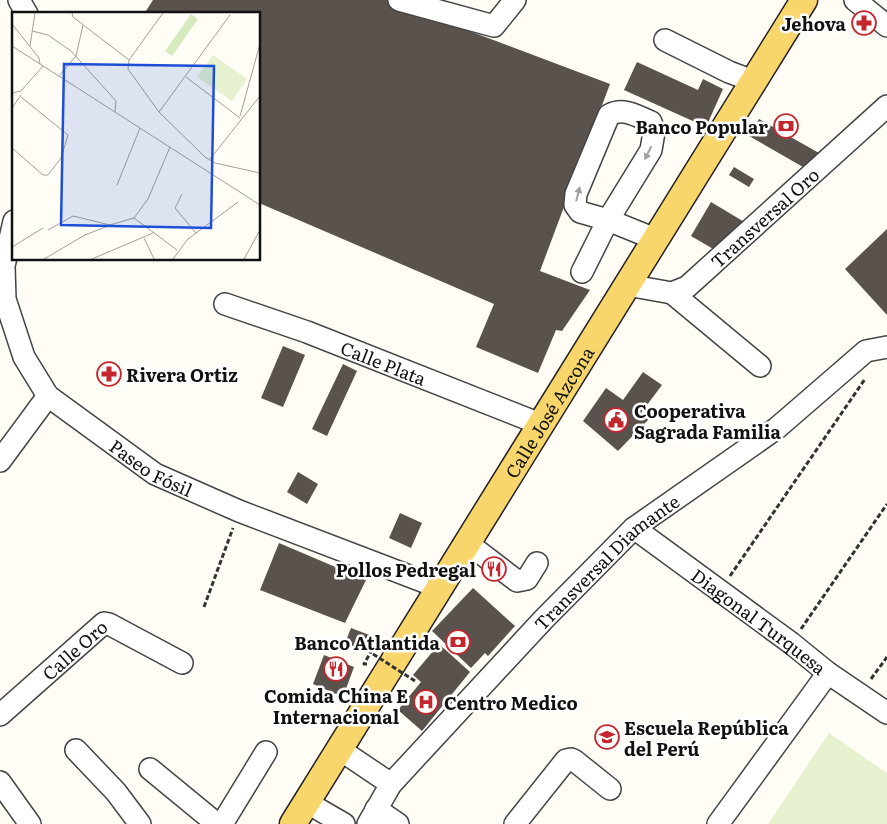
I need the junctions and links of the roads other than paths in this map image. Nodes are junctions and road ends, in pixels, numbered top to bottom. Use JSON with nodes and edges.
{"nodes":[{"id":1,"x":19,"y":0,"type":"edge"},
{"id":2,"x":399,"y":0,"type":"edge"},
{"id":3,"x":515,"y":0,"type":"edge"},
{"id":4,"x":804,"y":0,"type":"edge"},
{"id":5,"x":855,"y":0,"type":"edge"},
{"id":6,"x":27,"y":12,"type":"edge"},
{"id":7,"x":887,"y":26,"type":"edge"},
{"id":8,"x":666,"y":40,"type":"dead end"},
{"id":9,"x":753,"y":81,"type":"junction"},
{"id":10,"x":887,"y":106,"type":"edge"},
{"id":11,"x":608,"y":220,"type":"junction"},
{"id":12,"x":12,"y":228,"type":"edge"},
{"id":13,"x":655,"y":239,"type":"junction"},
{"id":14,"x":2,"y":260,"type":"edge"},
{"id":15,"x":582,"y":272,"type":"dead end"},
{"id":16,"x":627,"y":285,"type":"junction"},
{"id":17,"x":672,"y":293,"type":"junction"},
{"id":18,"x":225,"y":304,"type":"dead end"},
{"id":19,"x":887,"y":347,"type":"edge"},
{"id":20,"x":760,"y":366,"type":"dead end"},
{"id":21,"x":48,"y":396,"type":"junction"},
{"id":22,"x":540,"y":424,"type":"junction"},
{"id":23,"x":0,"y":461,"type":"edge"},
{"id":24,"x":634,"y":528,"type":"junction"},
{"id":25,"x":466,"y":542,"type":"junction"},
{"id":26,"x":537,"y":563,"type":"dead end"},
{"id":27,"x":438,"y":587,"type":"junction"},
{"id":28,"x":182,"y":663,"type":"dead end"},
{"id":29,"x":828,"y":673,"type":"junction"},
{"id":30,"x":887,"y":713,"type":"edge"},
{"id":31,"x":0,"y":715,"type":"edge"},
{"id":32,"x":339,"y":749,"type":"junction"},
{"id":33,"x":76,"y":750,"type":"dead end"},
{"id":34,"x":266,"y":752,"type":"dead end"},
{"id":35,"x":150,"y":769,"type":"dead end"},
{"id":36,"x":0,"y":782,"type":"edge"},
{"id":37,"x":391,"y":784,"type":"junction"},
{"id":38,"x":610,"y":789,"type":"dead end"},
{"id":39,"x":306,"y":802,"type":"junction"},
{"id":40,"x":372,"y":816,"type":"edge"},
{"id":41,"x":30,"y":824,"type":"edge"},
{"id":42,"x":140,"y":824,"type":"edge"},
{"id":43,"x":217,"y":824,"type":"edge"},
{"id":44,"x":222,"y":824,"type":"edge"},
{"id":45,"x":293,"y":824,"type":"edge"},
{"id":46,"x":344,"y":824,"type":"edge"},
{"id":47,"x":398,"y":824,"type":"edge"},
{"id":48,"x":515,"y":824,"type":"edge"},
{"id":49,"x":718,"y":824,"type":"edge"}],
"edges":[{"from":1,"to":6,"type":"street"},
{"from":2,"to":3,"type":"street"},
{"from":4,"to":9,"type":"main road","name":"Calle José Azcona"},
{"from":5,"to":7,"type":"street"},
{"from":8,"to":9,"type":"street"},
{"from":9,"to":13,"type":"main road","name":"Calle José Azcona"},
{"from":10,"to":17,"type":"street","name":"Transversal Oro"},
{"from":11,"to":11,"type":"street","one_way":true},
{"from":11,"to":13,"type":"street"},
{"from":11,"to":15,"type":"street"},
{"from":12,"to":14,"type":"street","name":"Paseo Fósil"},
{"from":13,"to":16,"type":"main road","name":"Calle José Azcona"},
{"from":14,"to":21,"type":"street","name":"Paseo Fósil"},
{"from":16,"to":17,"type":"street"},
{"from":16,"to":22,"type":"main road","name":"Calle José Azcona"},
{"from":17,"to":20,"type":"street"},
{"from":18,"to":22,"type":"street","name":"Calle Plata"},
{"from":19,"to":24,"type":"street","name":"Transversal Diamante"},
{"from":21,"to":23,"type":"street"},
{"from":21,"to":27,"type":"street","name":"Paseo Fósil"},
{"from":22,"to":25,"type":"main road","name":"Calle José Azcona"},
{"from":24,"to":29,"type":"street","name":"Diagonal Turquesa"},
{"from":24,"to":37,"type":"street","name":"Transversal Diamante"},
{"from":25,"to":26,"type":"street"},
{"from":25,"to":27,"type":"main road","name":"Calle José Azcona"},
{"from":27,"to":32,"type":"main road","name":"Calle José Azcona"},
{"from":28,"to":31,"type":"street","name":"Calle Oro"},
{"from":29,"to":30,"type":"street","name":"Diagonal Turquesa"},
{"from":29,"to":49,"type":"street"},
{"from":32,"to":37,"type":"street"},
{"from":32,"to":39,"type":"main road","name":"Calle José Azcona"},
{"from":33,"to":42,"type":"street"},
{"from":34,"to":44,"type":"street"},
{"from":35,"to":43,"type":"street"},
{"from":36,"to":41,"type":"street"},
{"from":37,"to":40,"type":"street","name":"Transversal Diamante"},
{"from":38,"to":48,"type":"street"},
{"from":39,"to":45,"type":"main road","name":"Calle José Azcona"},
{"from":39,"to":46,"type":"street"},
{"from":40,"to":47,"type":"street"}]}
